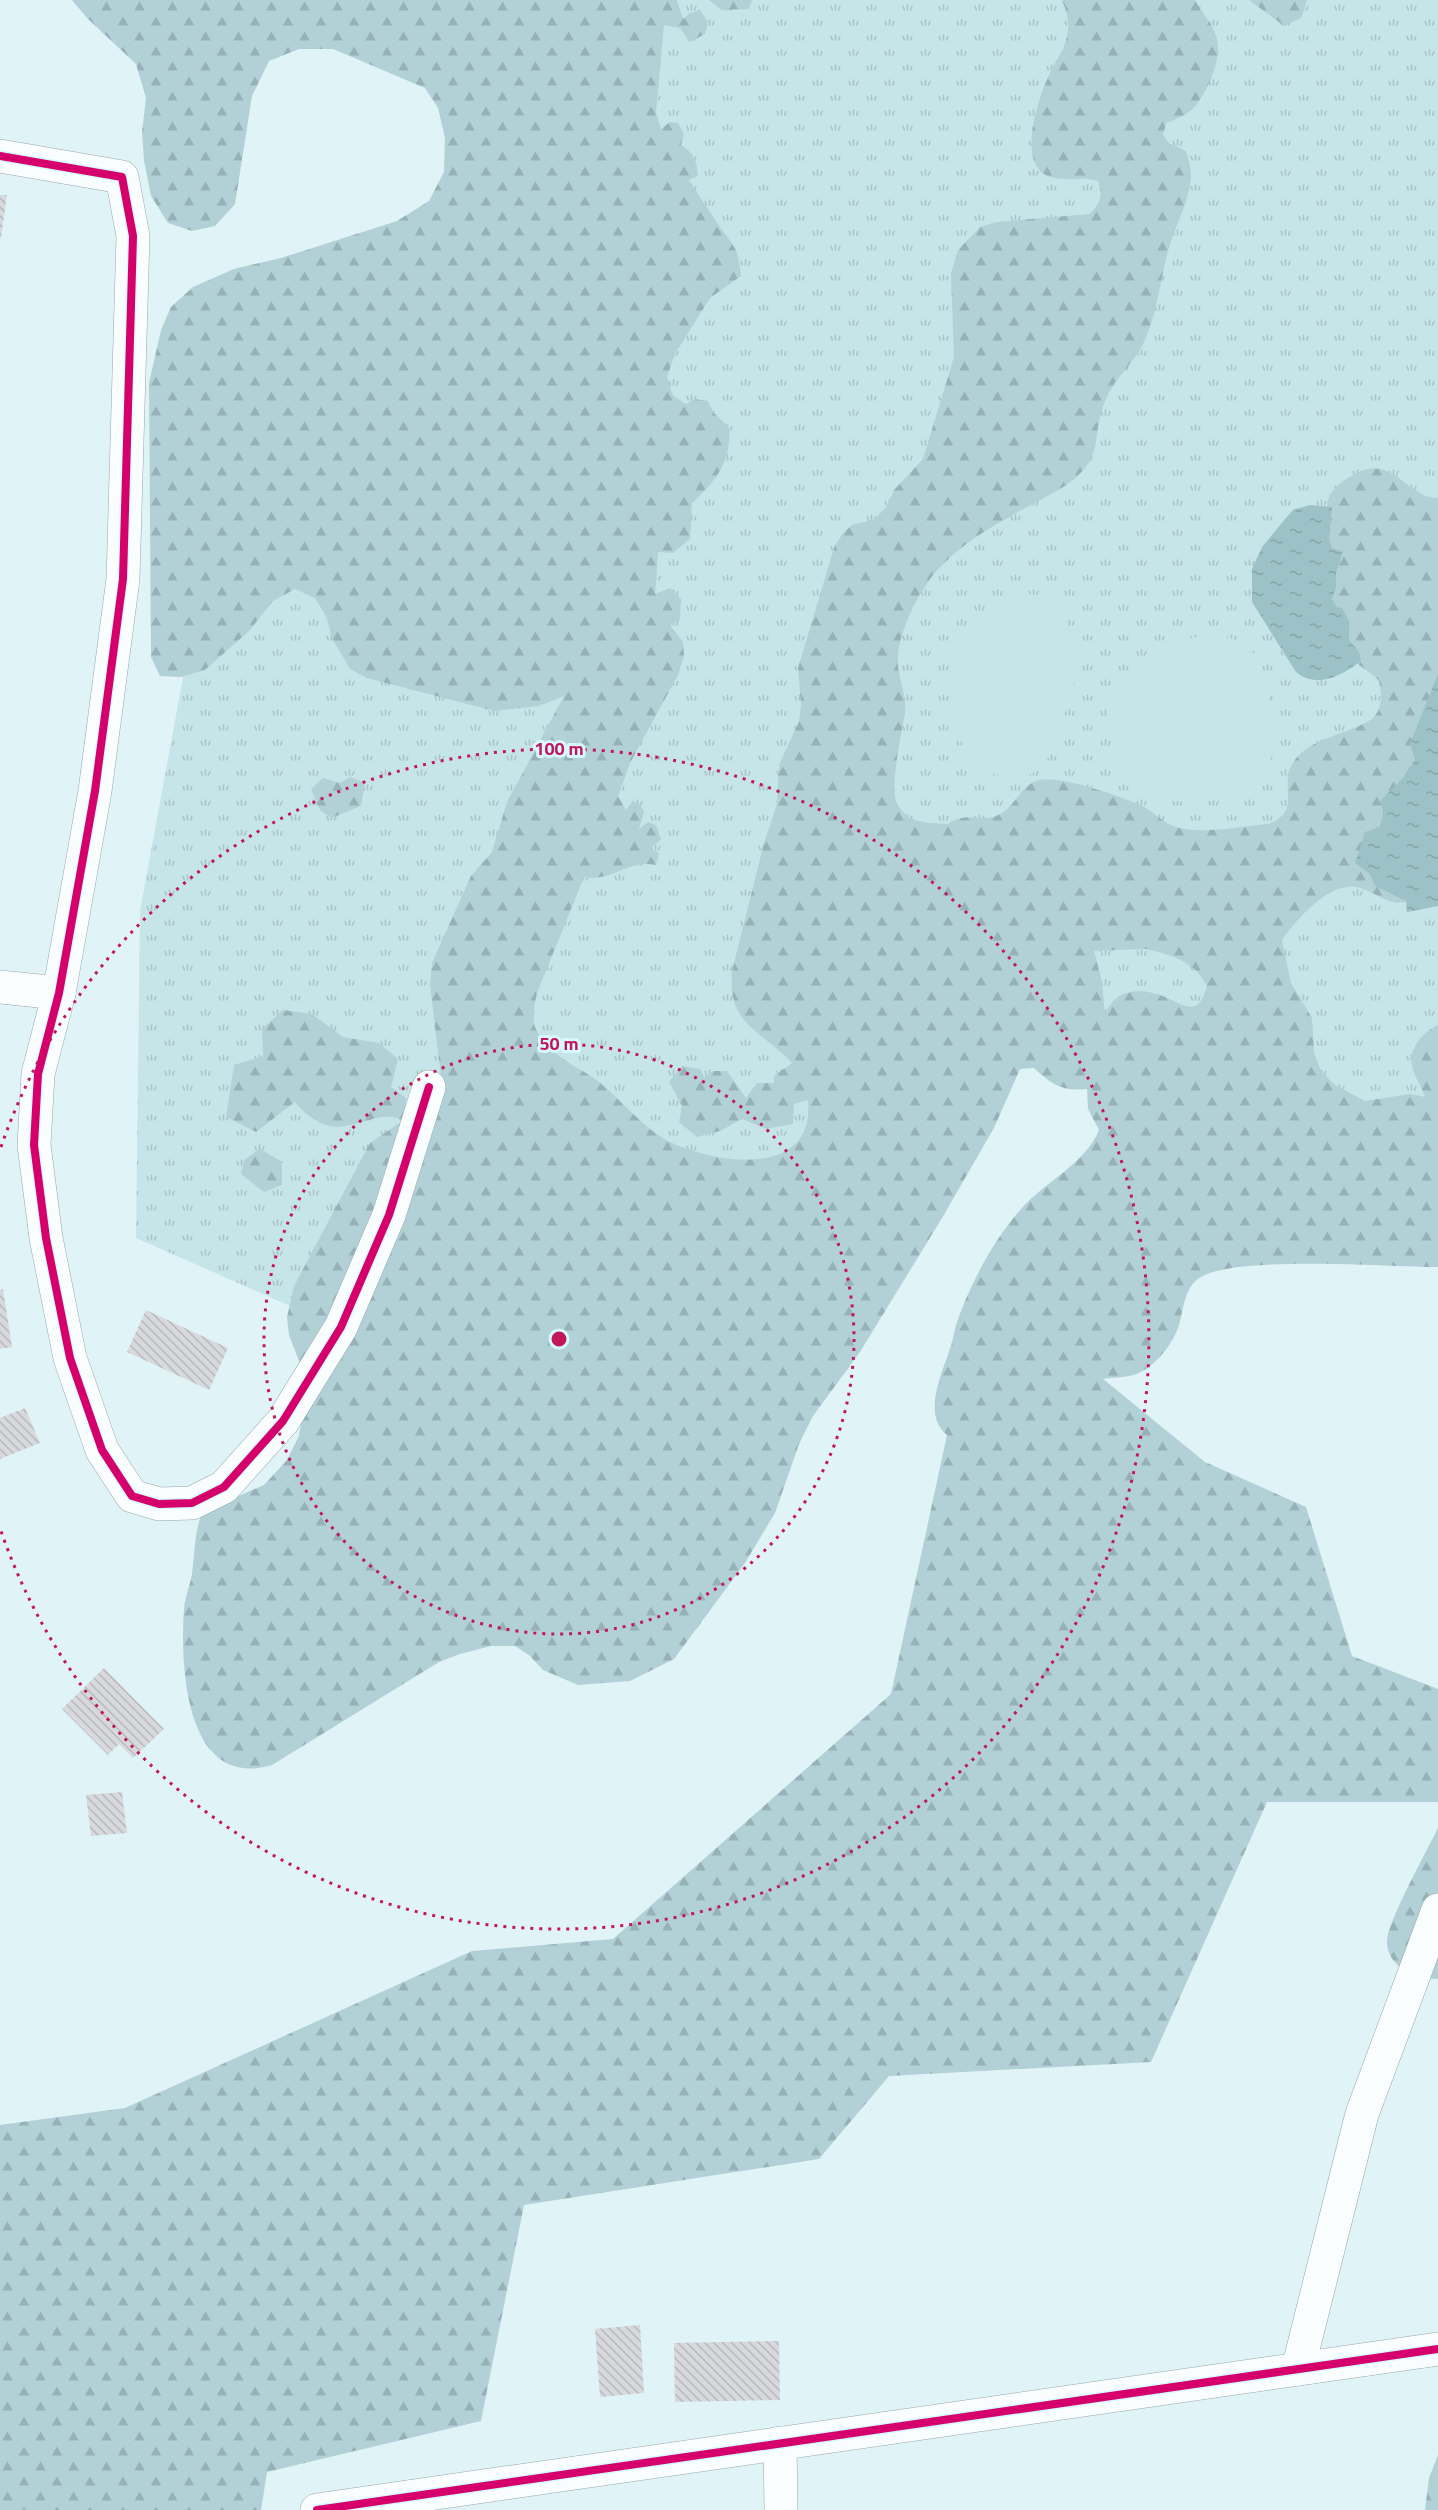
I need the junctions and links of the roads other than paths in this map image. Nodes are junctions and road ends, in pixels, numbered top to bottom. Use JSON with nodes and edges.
{"nodes":[{"id":1,"x":0,"y":156,"type":"edge"},
{"id":2,"x":0,"y":987,"type":"edge"},
{"id":3,"x":59,"y":993,"type":"junction"},
{"id":4,"x":429,"y":1087,"type":"dead end"},
{"id":5,"x":1438,"y":1910,"type":"edge"},
{"id":6,"x":1438,"y":2349,"type":"edge"},
{"id":7,"x":1298,"y":2369,"type":"junction"},
{"id":8,"x":780,"y":2443,"type":"junction"},
{"id":9,"x":317,"y":2510,"type":"edge"},
{"id":10,"x":781,"y":2510,"type":"edge"}],
"edges":[{"from":1,"to":3,"type":"street"},
{"from":2,"to":3,"type":"street"},
{"from":3,"to":4,"type":"street"},
{"from":5,"to":7,"type":"street"},
{"from":6,"to":7,"type":"street"},
{"from":7,"to":8,"type":"street"},
{"from":8,"to":9,"type":"street"},
{"from":8,"to":10,"type":"street"}]}
